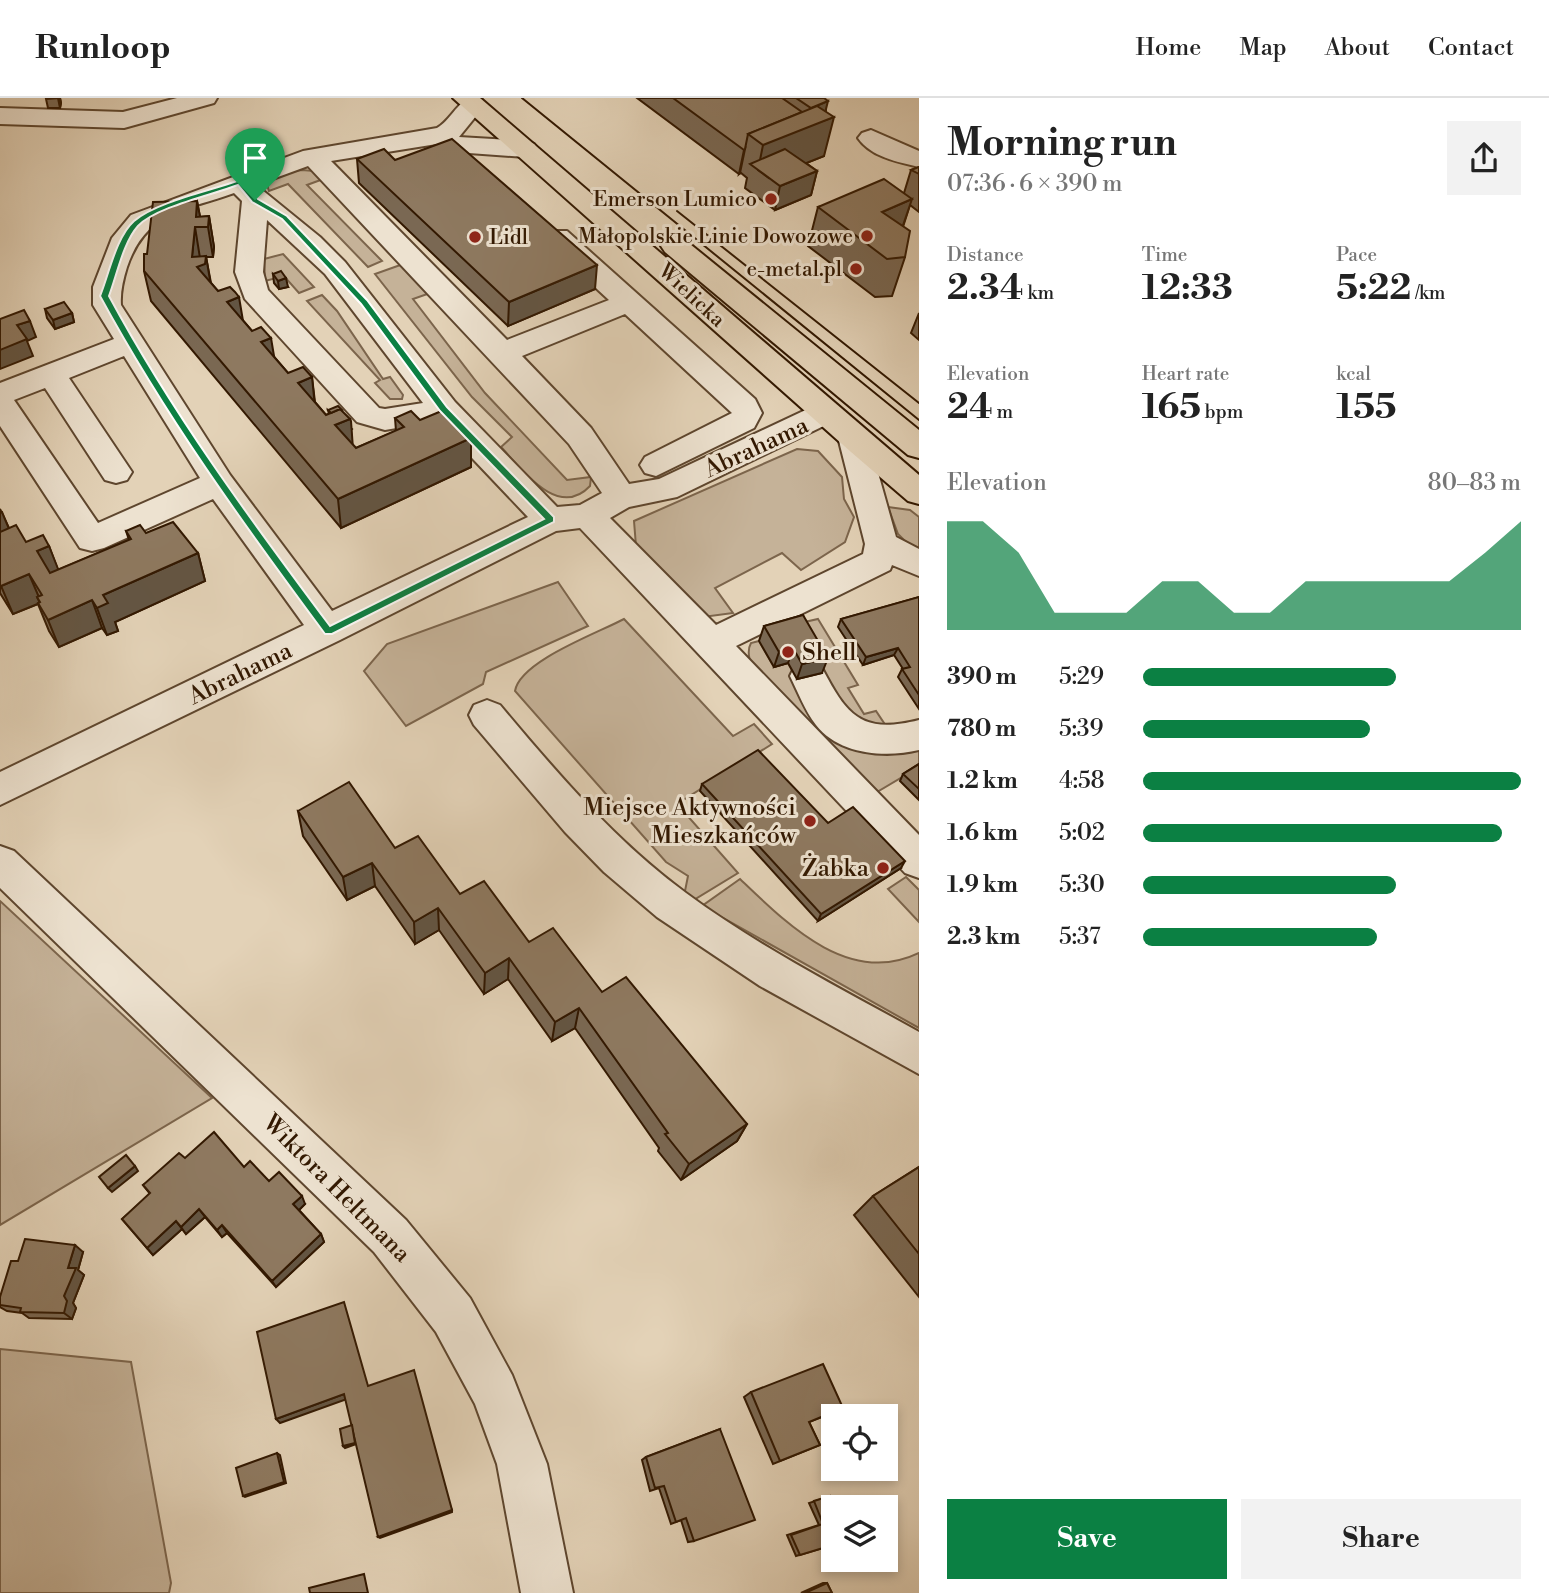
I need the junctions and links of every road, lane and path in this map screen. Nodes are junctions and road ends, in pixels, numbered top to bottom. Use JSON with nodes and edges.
{"nodes":[{"id":1,"x":8,"y":98,"type":"edge"},
{"id":2,"x":205,"y":98,"type":"edge"},
{"id":3,"x":478,"y":100,"type":"edge"},
{"id":4,"x":0,"y":114,"type":"edge"},
{"id":5,"x":871,"y":138,"type":"dead end"},
{"id":6,"x":526,"y":149,"type":"junction"},
{"id":7,"x":456,"y":152,"type":"junction"},
{"id":8,"x":312,"y":156,"type":"junction"},
{"id":9,"x":919,"y":159,"type":"edge"},
{"id":10,"x":247,"y":191,"type":"junction"},
{"id":11,"x":541,"y":222,"type":"edge"},
{"id":12,"x":630,"y":302,"type":"junction"},
{"id":13,"x":130,"y":344,"type":"junction"},
{"id":14,"x":502,"y":353,"type":"junction"},
{"id":15,"x":51,"y":374,"type":"junction"},
{"id":16,"x":0,"y":394,"type":"edge"},
{"id":17,"x":0,"y":402,"type":"edge"},
{"id":18,"x":444,"y":409,"type":"junction"},
{"id":19,"x":825,"y":414,"type":"junction"},
{"id":20,"x":853,"y":438,"type":"junction"},
{"id":21,"x":918,"y":446,"type":"edge"},
{"id":22,"x":116,"y":472,"type":"dead end"},
{"id":23,"x":219,"y":483,"type":"junction"},
{"id":24,"x":618,"y":491,"type":"junction"},
{"id":25,"x":919,"y":493,"type":"edge"},
{"id":26,"x":587,"y":516,"type":"junction"},
{"id":27,"x":550,"y":520,"type":"junction"},
{"id":28,"x":881,"y":544,"type":"junction"},
{"id":29,"x":919,"y":564,"type":"edge"},
{"id":30,"x":328,"y":631,"type":"junction"},
{"id":31,"x":711,"y":645,"type":"junction"},
{"id":32,"x":808,"y":676,"type":"edge"},
{"id":33,"x":487,"y":715,"type":"dead end"},
{"id":34,"x":919,"y":736,"type":"edge"},
{"id":35,"x":0,"y":789,"type":"edge"},
{"id":36,"x":919,"y":861,"type":"edge"},
{"id":37,"x":0,"y":863,"type":"edge"},
{"id":38,"x":919,"y":1054,"type":"edge"},
{"id":39,"x":547,"y":1593,"type":"edge"}],
"edges":[{"from":1,"to":4,"type":"street"},
{"from":2,"to":4,"type":"street"},
{"from":3,"to":6,"type":"main road","name":"Wielicka"},
{"from":3,"to":7,"type":"street"},
{"from":3,"to":21,"type":"main road","name":"Wielicka"},
{"from":5,"to":9,"type":"street"},
{"from":6,"to":7,"type":"street"},
{"from":6,"to":19,"type":"main road","name":"Wielicka"},
{"from":7,"to":8,"type":"street"},
{"from":8,"to":10,"type":"street"},
{"from":8,"to":14,"type":"street"},
{"from":10,"to":13,"type":"street"},
{"from":10,"to":18,"type":"street"},
{"from":10,"to":18,"type":"street"},
{"from":11,"to":12,"type":"street"},
{"from":12,"to":14,"type":"street"},
{"from":12,"to":24,"type":"street"},
{"from":13,"to":15,"type":"street"},
{"from":13,"to":23,"type":"street"},
{"from":14,"to":24,"type":"street"},
{"from":15,"to":16,"type":"street"},
{"from":15,"to":22,"type":"street"},
{"from":17,"to":23,"type":"street"},
{"from":18,"to":27,"type":"street"},
{"from":19,"to":20,"type":"main road","name":"Wielicka"},
{"from":19,"to":24,"type":"street","name":"Abrahama"},
{"from":20,"to":25,"type":"main road","name":"Wielicka"},
{"from":20,"to":28,"type":"street"},
{"from":23,"to":30,"type":"street"},
{"from":24,"to":26,"type":"street","name":"Abrahama"},
{"from":26,"to":27,"type":"street","name":"Abrahama"},
{"from":26,"to":31,"type":"street"},
{"from":27,"to":30,"type":"street","name":"Abrahama"},
{"from":28,"to":29,"type":"street"},
{"from":28,"to":31,"type":"street"},
{"from":30,"to":35,"type":"street","name":"Abrahama"},
{"from":31,"to":36,"type":"street"},
{"from":32,"to":34,"type":"street"},
{"from":33,"to":38,"type":"street"},
{"from":37,"to":39,"type":"street","name":"Wiktora Heltmana"}]}
